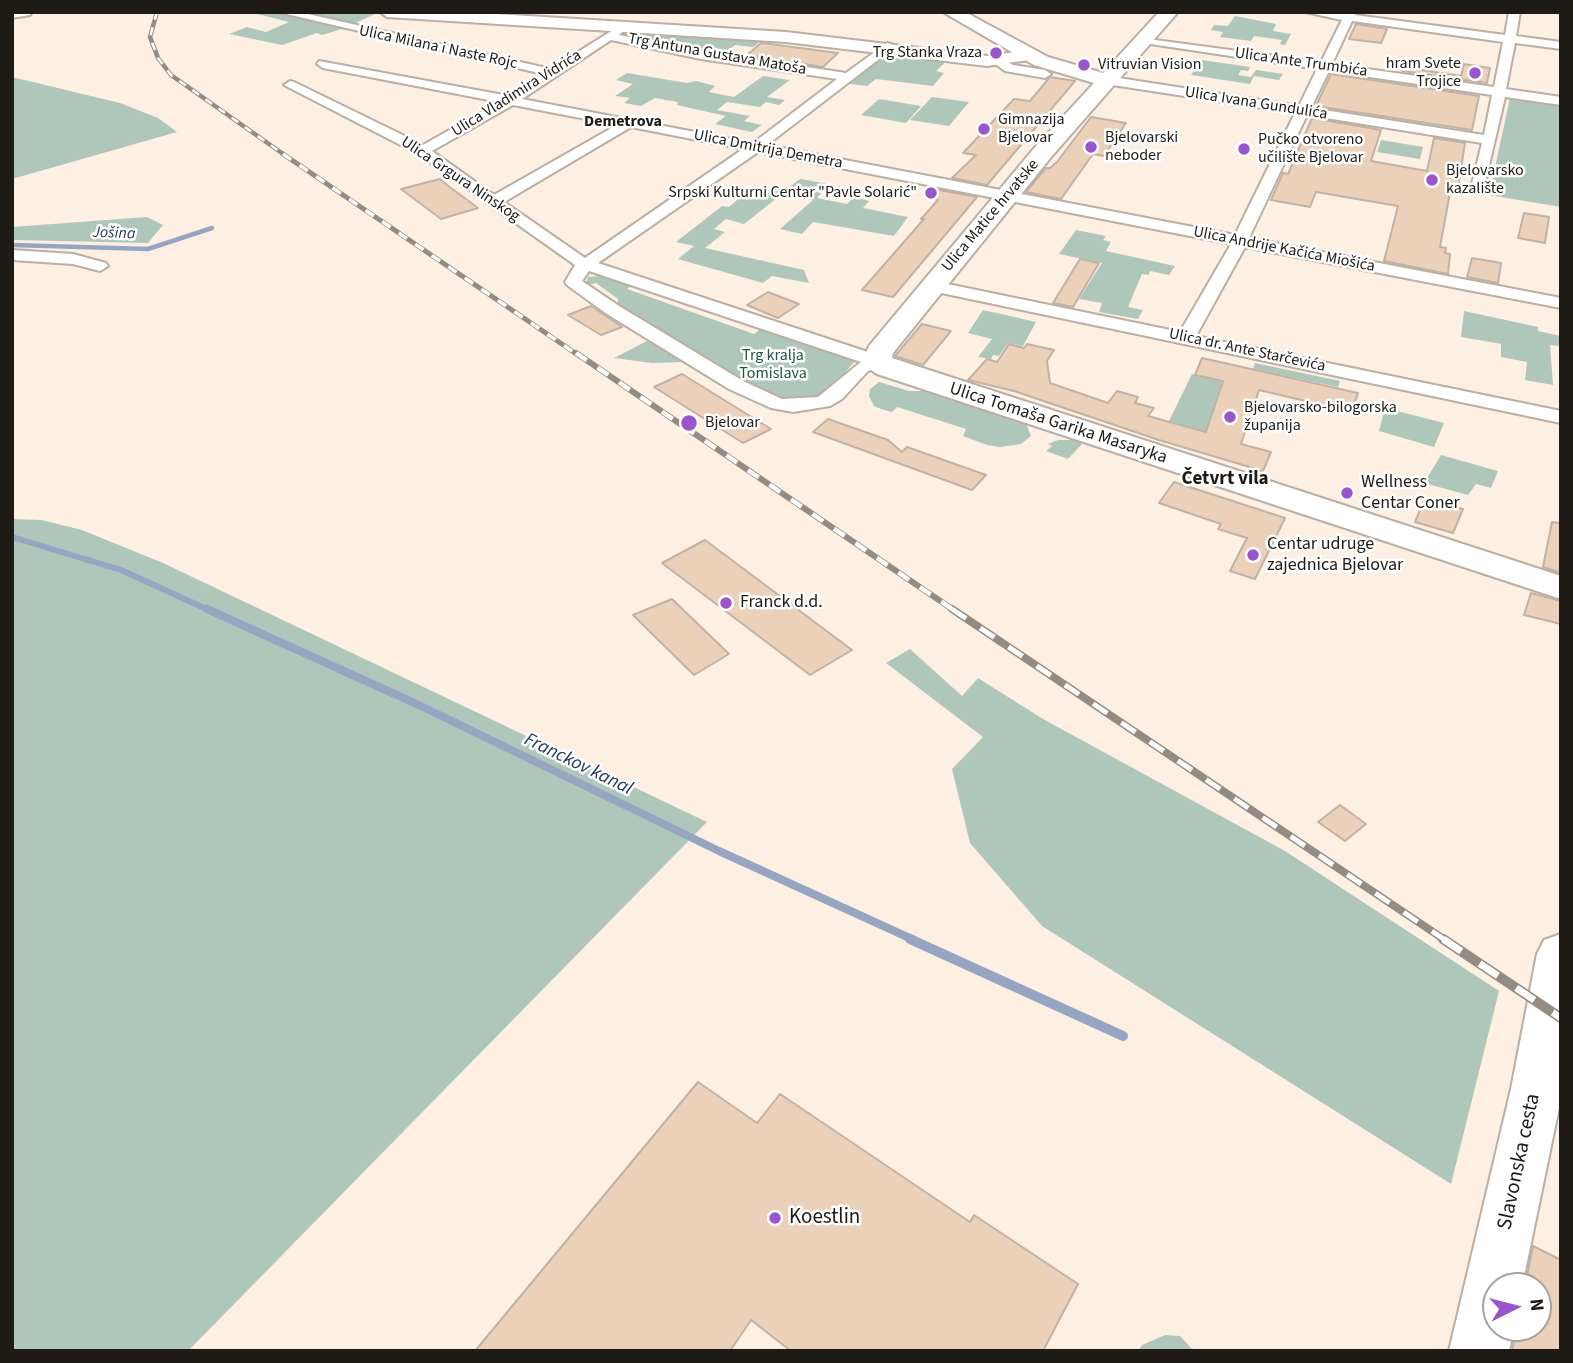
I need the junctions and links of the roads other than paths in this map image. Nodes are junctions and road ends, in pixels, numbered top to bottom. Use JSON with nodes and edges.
{"nodes":[{"id":1,"x":25,"y":12,"type":"edge"},
{"id":2,"x":283,"y":12,"type":"edge"},
{"id":3,"x":387,"y":12,"type":"edge"},
{"id":4,"x":952,"y":12,"type":"edge"},
{"id":5,"x":1168,"y":12,"type":"edge"},
{"id":6,"x":1310,"y":12,"type":"edge"},
{"id":7,"x":1515,"y":12,"type":"edge"},
{"id":8,"x":12,"y":13,"type":"edge"},
{"id":9,"x":457,"y":14,"type":"edge"},
{"id":10,"x":1349,"y":15,"type":"edge"},
{"id":11,"x":615,"y":32,"type":"junction"},
{"id":12,"x":1507,"y":39,"type":"junction"},
{"id":13,"x":1144,"y":40,"type":"junction"},
{"id":14,"x":887,"y":47,"type":"junction"},
{"id":15,"x":1561,"y":47,"type":"edge"},
{"id":16,"x":1029,"y":55,"type":"junction"},
{"id":17,"x":962,"y":58,"type":"joint"},
{"id":18,"x":996,"y":60,"type":"junction"},
{"id":19,"x":323,"y":64,"type":"dead end"},
{"id":20,"x":1324,"y":66,"type":"junction"},
{"id":21,"x":554,"y":73,"type":"junction"},
{"id":22,"x":1045,"y":74,"type":"dead end"},
{"id":23,"x":848,"y":77,"type":"junction"},
{"id":24,"x":1106,"y":80,"type":"junction"},
{"id":25,"x":290,"y":85,"type":"dead end"},
{"id":26,"x":1500,"y":92,"type":"junction"},
{"id":27,"x":510,"y":101,"type":"junction"},
{"id":28,"x":1561,"y":101,"type":"edge"},
{"id":29,"x":1303,"y":112,"type":"junction"},
{"id":30,"x":629,"y":123,"type":"junction"},
{"id":31,"x":1490,"y":140,"type":"junction"},
{"id":32,"x":756,"y":147,"type":"junction"},
{"id":33,"x":423,"y":151,"type":"junction"},
{"id":34,"x":1478,"y":188,"type":"dead end"},
{"id":35,"x":1007,"y":196,"type":"junction"},
{"id":36,"x":493,"y":202,"type":"junction"},
{"id":37,"x":1240,"y":242,"type":"junction"},
{"id":38,"x":12,"y":255,"type":"edge"},
{"id":39,"x":587,"y":265,"type":"junction"},
{"id":40,"x":100,"y":266,"type":"dead end"},
{"id":41,"x":933,"y":286,"type":"junction"},
{"id":42,"x":1561,"y":303,"type":"edge"},
{"id":43,"x":1186,"y":338,"type":"junction"},
{"id":44,"x":877,"y":361,"type":"junction"},
{"id":45,"x":1561,"y":417,"type":"edge"},
{"id":46,"x":1561,"y":588,"type":"edge"},
{"id":47,"x":1560,"y":968,"type":"edge"},
{"id":48,"x":1479,"y":1351,"type":"edge"}],
"edges":[{"from":1,"to":8,"type":"street"},
{"from":2,"to":21,"type":"street","name":"Ulica Milana i Naste Rojc"},
{"from":3,"to":9,"type":"street"},
{"from":4,"to":16,"type":"main road"},
{"from":5,"to":13,"type":"main road","name":"Ulica Matice hrvatske"},
{"from":6,"to":10,"type":"street"},
{"from":7,"to":12,"type":"street"},
{"from":9,"to":11,"type":"street"},
{"from":10,"to":12,"type":"street"},
{"from":10,"to":20,"type":"street"},
{"from":11,"to":14,"type":"street","name":"Trg Antuna Gustava Matoša"},
{"from":11,"to":21,"type":"street","name":"Ulica Vladimira Vidrića"},
{"from":11,"to":23,"type":"street","name":"Trg Antuna Gustava Matoša"},
{"from":12,"to":15,"type":"street"},
{"from":12,"to":26,"type":"street"},
{"from":13,"to":20,"type":"street","name":"Ulica Ante Trumbića"},
{"from":13,"to":24,"type":"main road","name":"Ulica Matice hrvatske"},
{"from":14,"to":17,"type":"street","name":"Trg Antuna Gustava Matoša"},
{"from":14,"to":23,"type":"street"},
{"from":16,"to":18,"type":"street"},
{"from":16,"to":24,"type":"main road"},
{"from":17,"to":18,"type":"street"},
{"from":18,"to":22,"type":"street"},
{"from":19,"to":27,"type":"street","name":"Ulica Dmitrija Demetra"},
{"from":20,"to":26,"type":"street","name":"Ulica Ante Trumbića"},
{"from":20,"to":29,"type":"street"},
{"from":21,"to":27,"type":"street","name":"Ulica Vladimira Vidrića"},
{"from":23,"to":32,"type":"street"},
{"from":24,"to":29,"type":"street","name":"Ulica Ivana Gundulića"},
{"from":24,"to":35,"type":"main road","name":"Ulica Matice hrvatske"},
{"from":25,"to":33,"type":"street","name":"Ulica Grgura Ninskog"},
{"from":26,"to":28,"type":"street","name":"Ulica Ante Trumbića"},
{"from":26,"to":31,"type":"street"},
{"from":27,"to":30,"type":"street","name":"Ulica Dmitrija Demetra"},
{"from":27,"to":33,"type":"street","name":"Ulica Vladimira Vidrića"},
{"from":29,"to":31,"type":"street","name":"Ulica Ivana Gundulića"},
{"from":29,"to":37,"type":"street"},
{"from":30,"to":32,"type":"street","name":"Ulica Dmitrija Demetra"},
{"from":30,"to":36,"type":"street"},
{"from":31,"to":34,"type":"street"},
{"from":32,"to":35,"type":"street","name":"Ulica Dmitrija Demetra"},
{"from":32,"to":39,"type":"street"},
{"from":33,"to":36,"type":"street","name":"Ulica Grgura Ninskog"},
{"from":35,"to":37,"type":"street","name":"Ulica Andrije Kačića Miošića"},
{"from":35,"to":41,"type":"main road","name":"Ulica Matice hrvatske"},
{"from":36,"to":39,"type":"street","name":"Ulica Grgura Ninskog"},
{"from":37,"to":42,"type":"street","name":"Ulica Andrije Kačića Miošića"},
{"from":37,"to":43,"type":"street"},
{"from":38,"to":40,"type":"street"},
{"from":39,"to":44,"type":"street"},
{"from":39,"to":44,"type":"street"},
{"from":41,"to":43,"type":"street","name":"Ulica dr. Ante Starčevića"},
{"from":41,"to":44,"type":"main road","name":"Ulica Matice hrvatske"},
{"from":43,"to":45,"type":"street","name":"Ulica dr. Ante Starčevića"},
{"from":44,"to":46,"type":"main road","name":"Ulica Tomaša Garika Masaryka"},
{"from":47,"to":48,"type":"main road","name":"Slavonska cesta"}]}
